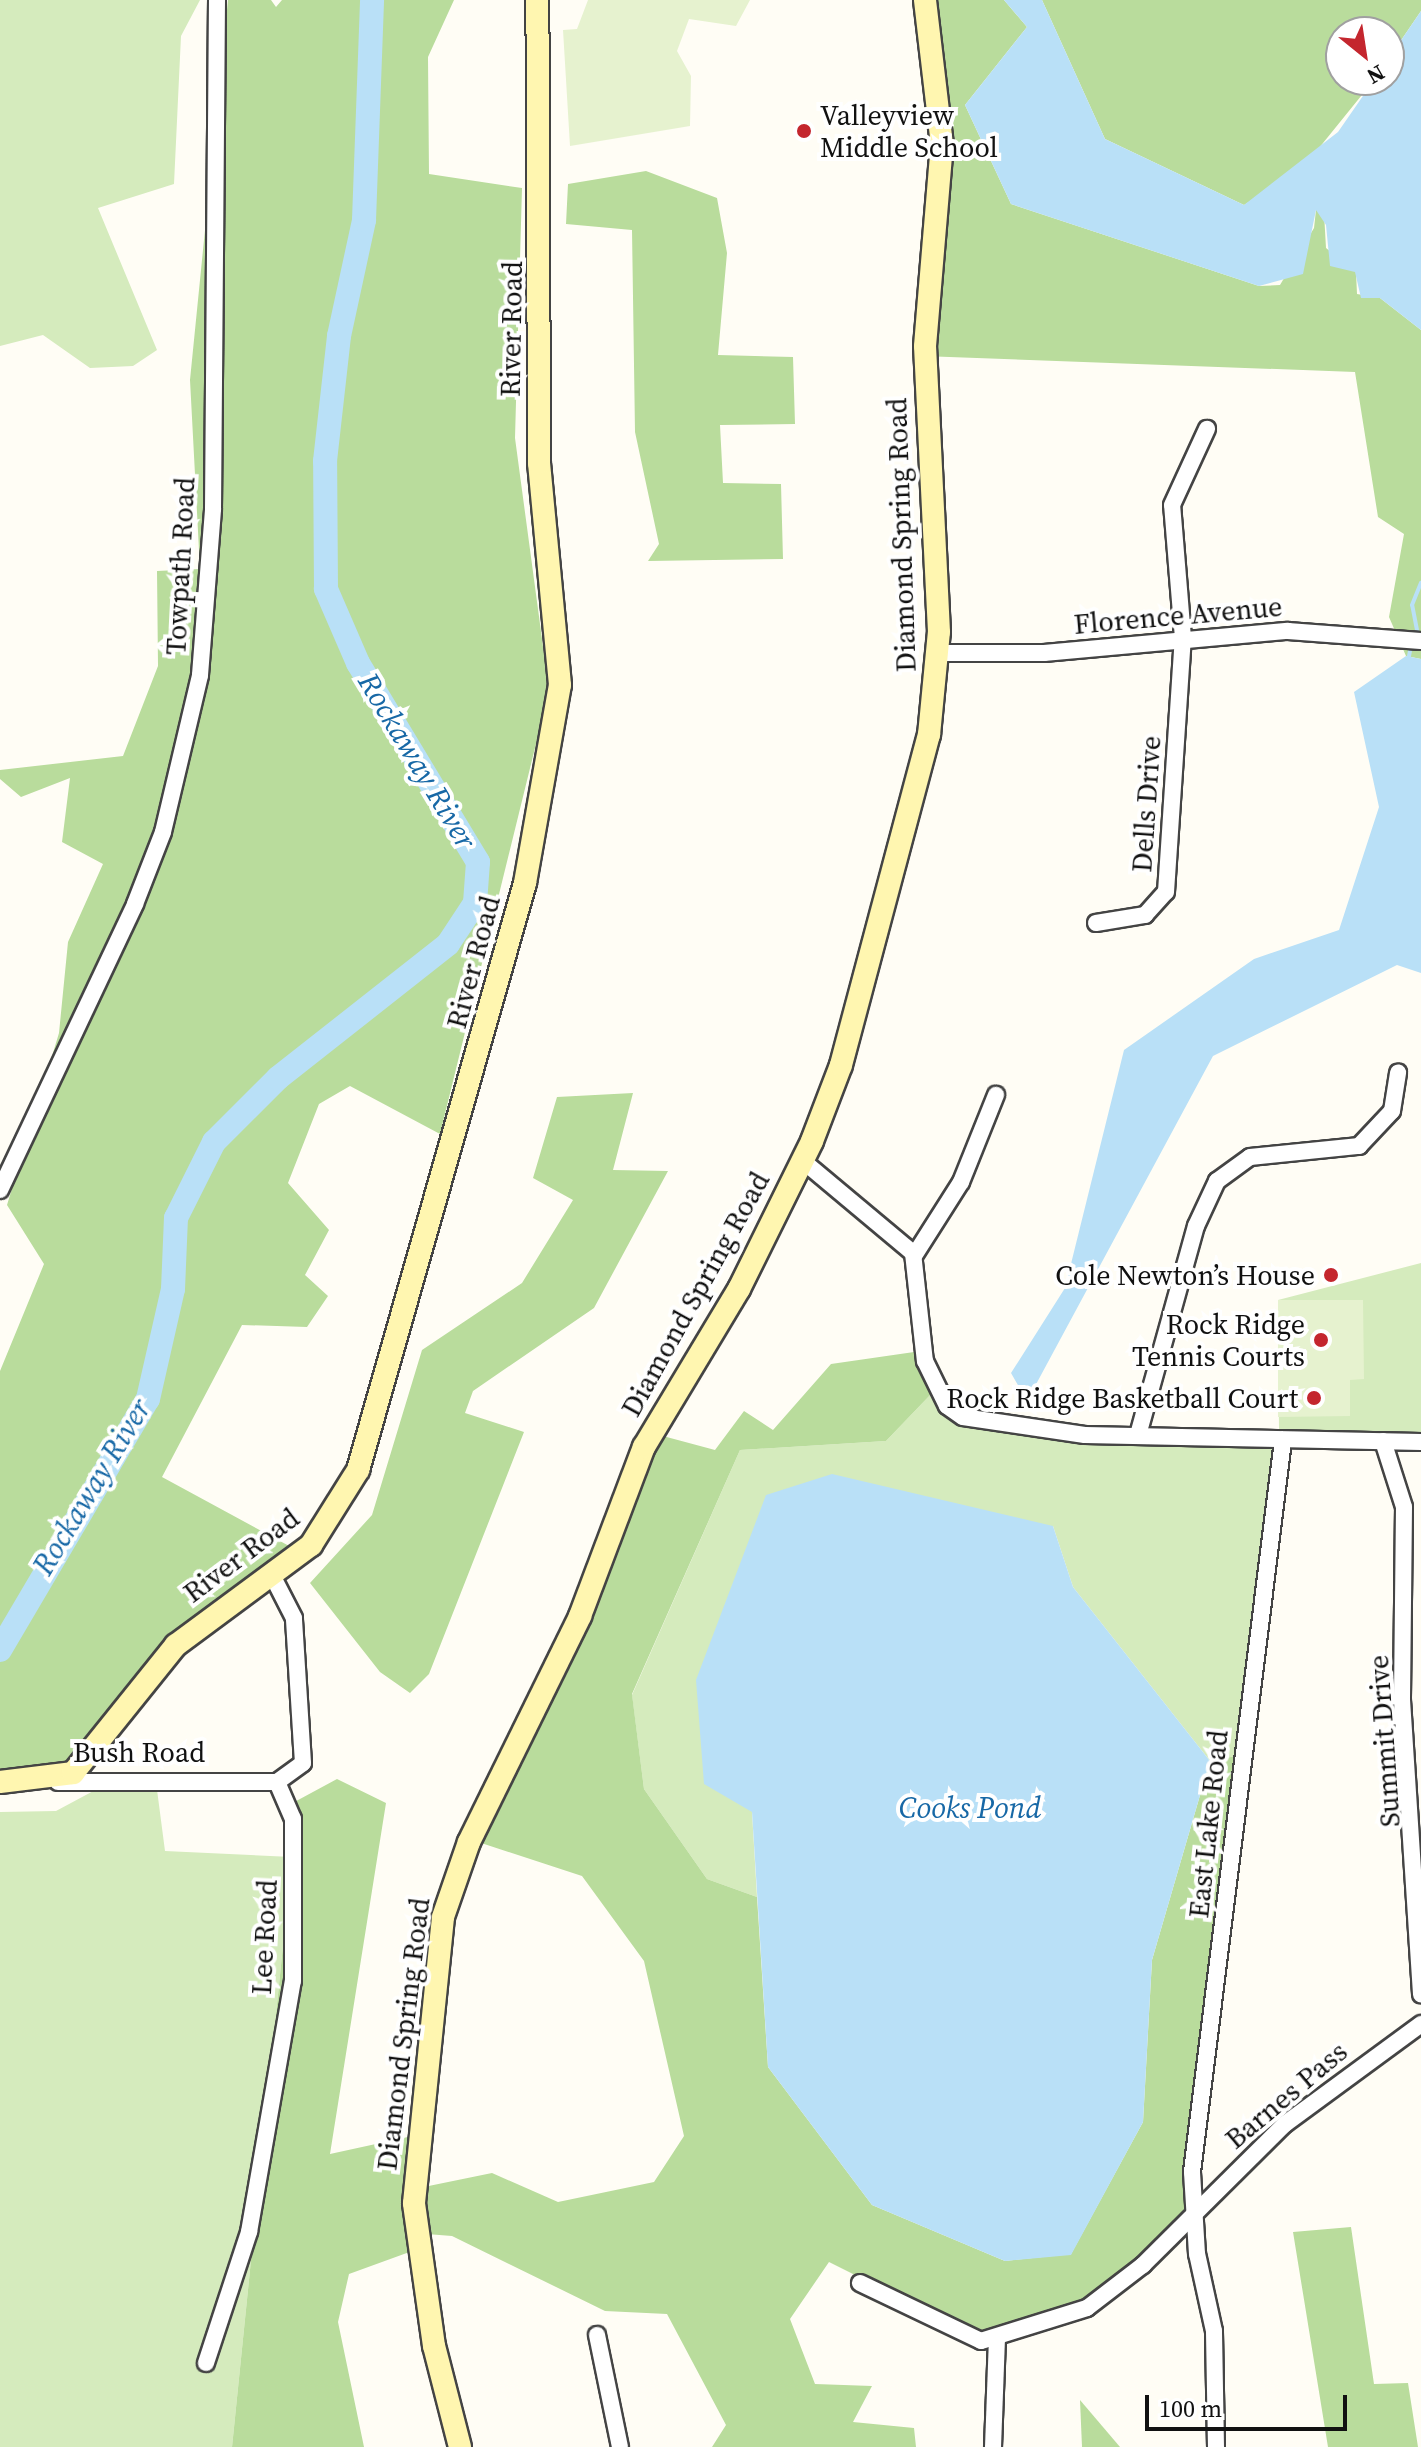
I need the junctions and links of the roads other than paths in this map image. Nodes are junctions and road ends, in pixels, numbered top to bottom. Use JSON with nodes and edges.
{"nodes":[{"id":1,"x":217,"y":0,"type":"edge"},
{"id":2,"x":537,"y":0,"type":"edge"},
{"id":3,"x":925,"y":0,"type":"edge"},
{"id":4,"x":1207,"y":429,"type":"dead end"},
{"id":5,"x":1183,"y":638,"type":"junction"},
{"id":6,"x":1421,"y":641,"type":"edge"},
{"id":7,"x":938,"y":653,"type":"junction"},
{"id":8,"x":1096,"y":923,"type":"dead end"},
{"id":9,"x":1398,"y":1072,"type":"dead end"},
{"id":10,"x":996,"y":1095,"type":"dead end"},
{"id":11,"x":803,"y":1161,"type":"junction"},
{"id":12,"x":0,"y":1190,"type":"edge"},
{"id":13,"x":914,"y":1256,"type":"junction"},
{"id":14,"x":1138,"y":1435,"type":"junction"},
{"id":15,"x":1283,"y":1440,"type":"junction"},
{"id":16,"x":1383,"y":1441,"type":"junction"},
{"id":17,"x":1421,"y":1442,"type":"edge"},
{"id":18,"x":272,"y":1575,"type":"junction"},
{"id":19,"x":0,"y":1782,"type":"edge"},
{"id":20,"x":41,"y":1782,"type":"junction"},
{"id":21,"x":277,"y":1782,"type":"junction"},
{"id":22,"x":1421,"y":1994,"type":"edge"},
{"id":23,"x":1421,"y":2024,"type":"edge"},
{"id":24,"x":1192,"y":2214,"type":"junction"},
{"id":25,"x":860,"y":2283,"type":"dead end"},
{"id":26,"x":597,"y":2335,"type":"dead end"},
{"id":27,"x":997,"y":2340,"type":"junction"},
{"id":28,"x":206,"y":2363,"type":"dead end"},
{"id":29,"x":460,"y":2447,"type":"edge"},
{"id":30,"x":620,"y":2447,"type":"edge"},
{"id":31,"x":993,"y":2447,"type":"edge"},
{"id":32,"x":1216,"y":2447,"type":"edge"}],
"edges":[{"from":1,"to":12,"type":"street","name":"Towpath Road"},
{"from":2,"to":18,"type":"street","name":"River Road"},
{"from":3,"to":7,"type":"street","name":"Diamond Spring Road"},
{"from":4,"to":5,"type":"street","name":"Dells Drive"},
{"from":5,"to":6,"type":"street","name":"Florence Avenue"},
{"from":5,"to":7,"type":"street","name":"Florence Avenue"},
{"from":5,"to":8,"type":"street","name":"Dells Drive"},
{"from":7,"to":11,"type":"street","name":"Diamond Spring Road"},
{"from":9,"to":14,"type":"street"},
{"from":10,"to":13,"type":"street"},
{"from":11,"to":13,"type":"street"},
{"from":11,"to":29,"type":"street","name":"Diamond Spring Road"},
{"from":13,"to":14,"type":"street"},
{"from":14,"to":15,"type":"street"},
{"from":15,"to":16,"type":"street"},
{"from":15,"to":24,"type":"street","name":"East Lake Road"},
{"from":16,"to":17,"type":"street"},
{"from":16,"to":22,"type":"street","name":"Summit Drive"},
{"from":18,"to":20,"type":"street","name":"River Road"},
{"from":18,"to":21,"type":"street"},
{"from":19,"to":20,"type":"street","name":"Bush Road"},
{"from":20,"to":21,"type":"street","name":"Bush Road"},
{"from":21,"to":28,"type":"street","name":"Lee Road"},
{"from":23,"to":24,"type":"street","name":"Barnes Pass"},
{"from":24,"to":27,"type":"street","name":"Barnes Pass"},
{"from":24,"to":32,"type":"street","name":"East Lake Road"},
{"from":25,"to":27,"type":"street"},
{"from":26,"to":30,"type":"street"},
{"from":27,"to":31,"type":"street"}]}
